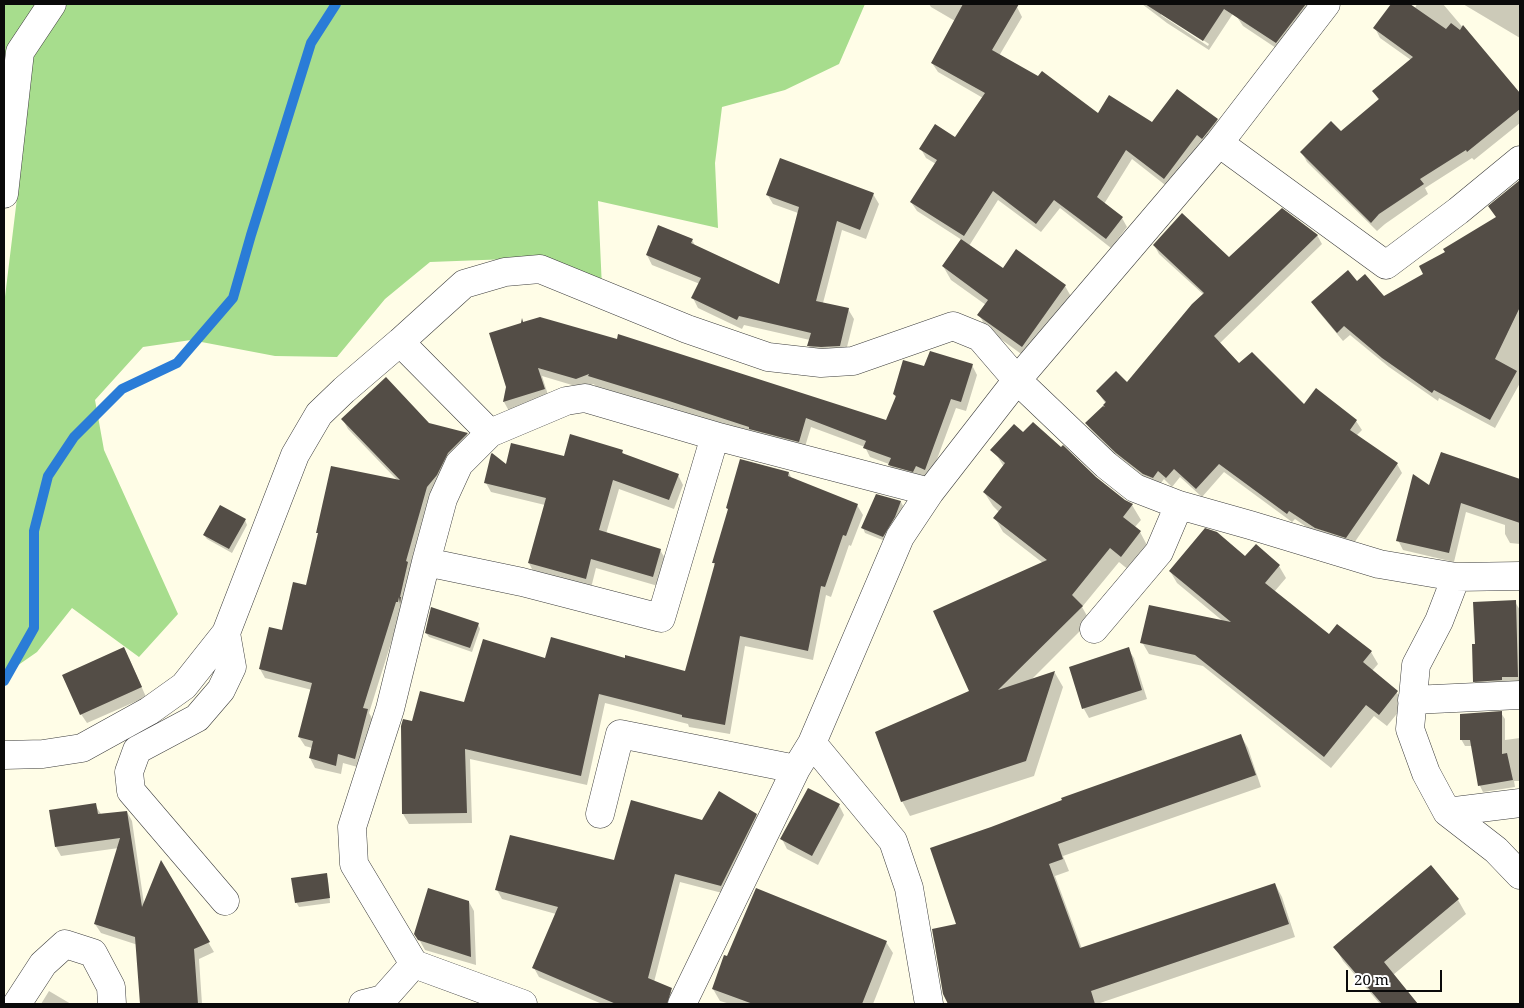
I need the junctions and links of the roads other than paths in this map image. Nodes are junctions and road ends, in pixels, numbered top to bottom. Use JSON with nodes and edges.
{"nodes":[{"id":1,"x":52,"y":4,"type":"edge"},
{"id":2,"x":1326,"y":4,"type":"edge"},
{"id":3,"x":1218,"y":143,"type":"junction"},
{"id":4,"x":1520,"y":160,"type":"edge"},
{"id":5,"x":4,"y":194,"type":"edge"},
{"id":6,"x":400,"y":342,"type":"junction"},
{"id":7,"x":1017,"y":380,"type":"junction"},
{"id":8,"x":490,"y":433,"type":"junction"},
{"id":9,"x":716,"y":436,"type":"junction"},
{"id":10,"x":930,"y":492,"type":"junction"},
{"id":11,"x":1179,"y":505,"type":"junction"},
{"id":12,"x":426,"y":562,"type":"junction"},
{"id":13,"x":1520,"y":576,"type":"edge"},
{"id":14,"x":1456,"y":577,"type":"junction"},
{"id":15,"x":1094,"y":629,"type":"dead end"},
{"id":16,"x":226,"y":633,"type":"junction"},
{"id":17,"x":1520,"y":695,"type":"edge"},
{"id":18,"x":1412,"y":700,"type":"junction"},
{"id":19,"x":812,"y":743,"type":"junction"},
{"id":20,"x":4,"y":755,"type":"edge"},
{"id":21,"x":796,"y":769,"type":"junction"},
{"id":22,"x":1520,"y":803,"type":"edge"},
{"id":23,"x":1447,"y":812,"type":"junction"},
{"id":24,"x":600,"y":814,"type":"dead end"},
{"id":25,"x":1520,"y":875,"type":"edge"},
{"id":26,"x":225,"y":900,"type":"dead end"},
{"id":27,"x":414,"y":964,"type":"junction"},
{"id":28,"x":18,"y":1004,"type":"edge"},
{"id":29,"x":112,"y":1004,"type":"edge"},
{"id":30,"x":363,"y":1004,"type":"edge"},
{"id":31,"x":523,"y":1004,"type":"edge"},
{"id":32,"x":682,"y":1004,"type":"edge"},
{"id":33,"x":930,"y":1004,"type":"edge"}],
"edges":[{"from":1,"to":5,"type":"street"},
{"from":2,"to":3,"type":"street"},
{"from":3,"to":4,"type":"street"},
{"from":3,"to":7,"type":"street"},
{"from":6,"to":7,"type":"street"},
{"from":6,"to":8,"type":"street"},
{"from":6,"to":16,"type":"street"},
{"from":7,"to":10,"type":"street"},
{"from":7,"to":11,"type":"street"},
{"from":8,"to":9,"type":"street"},
{"from":8,"to":12,"type":"street"},
{"from":9,"to":10,"type":"street"},
{"from":9,"to":12,"type":"street"},
{"from":10,"to":19,"type":"street"},
{"from":11,"to":14,"type":"street"},
{"from":11,"to":15,"type":"street"},
{"from":12,"to":27,"type":"street"},
{"from":13,"to":14,"type":"street"},
{"from":14,"to":18,"type":"street"},
{"from":16,"to":20,"type":"street"},
{"from":16,"to":26,"type":"street"},
{"from":17,"to":18,"type":"street"},
{"from":18,"to":23,"type":"street"},
{"from":19,"to":21,"type":"street"},
{"from":19,"to":33,"type":"street"},
{"from":21,"to":24,"type":"street"},
{"from":21,"to":32,"type":"street"},
{"from":22,"to":23,"type":"street"},
{"from":23,"to":25,"type":"street"},
{"from":27,"to":30,"type":"street"},
{"from":27,"to":31,"type":"street"},
{"from":28,"to":29,"type":"street"}]}
